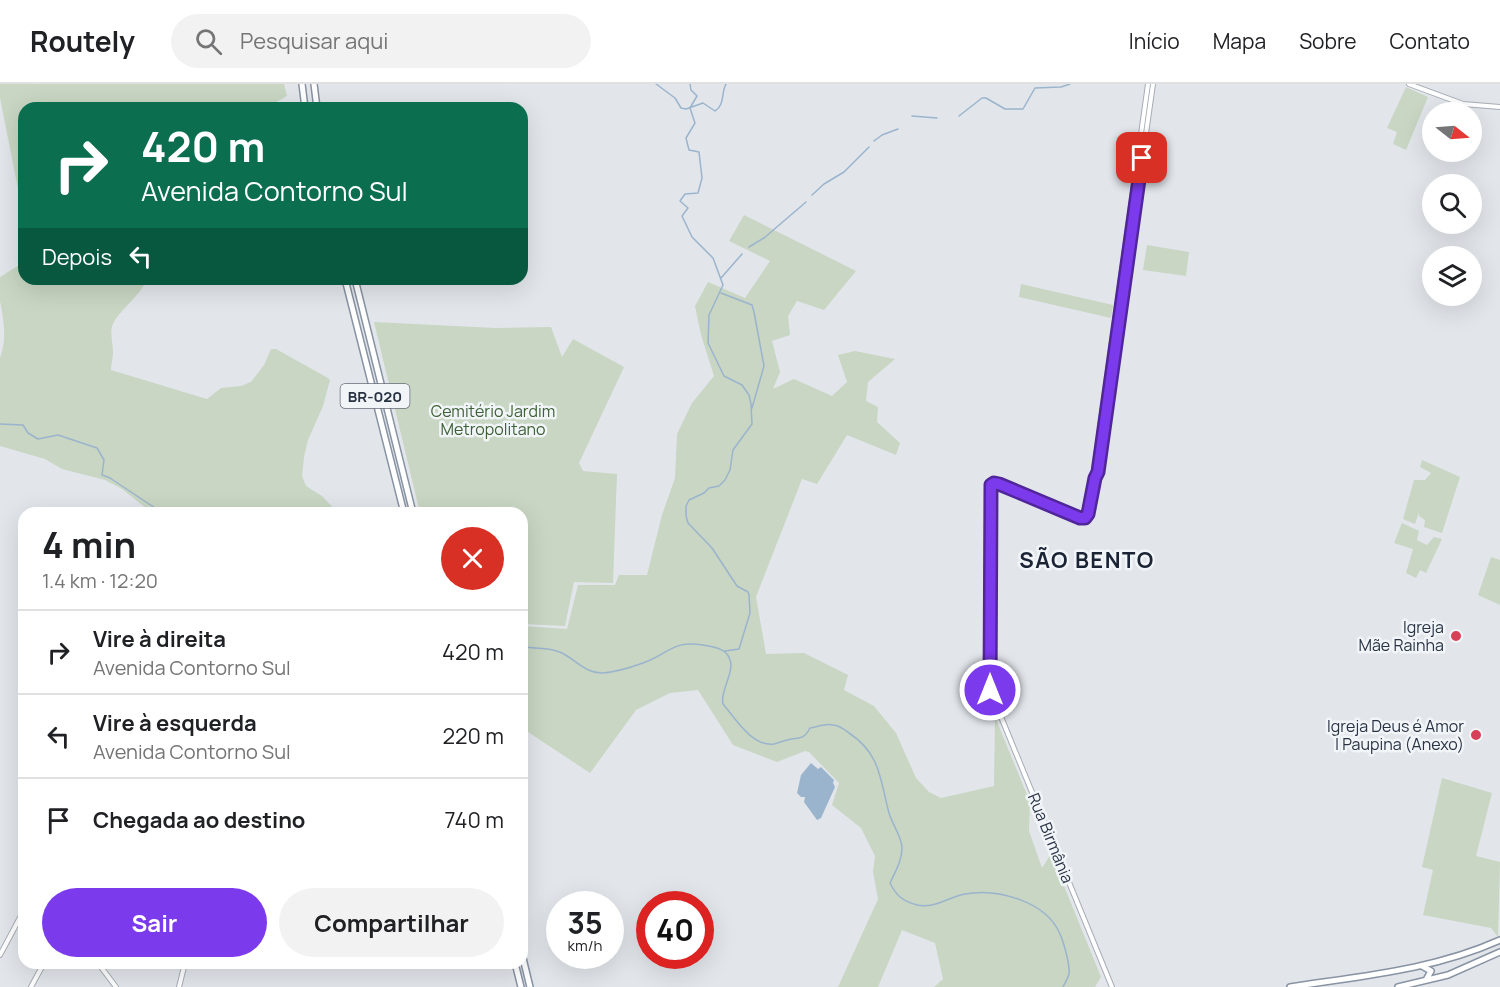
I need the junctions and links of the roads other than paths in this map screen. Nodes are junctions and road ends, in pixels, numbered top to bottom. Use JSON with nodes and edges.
{"nodes":[{"id":1,"x":314,"y":84,"type":"edge"},
{"id":2,"x":1148,"y":84,"type":"edge"},
{"id":3,"x":1153,"y":84,"type":"edge"},
{"id":4,"x":1409,"y":84,"type":"edge"},
{"id":5,"x":301,"y":86,"type":"edge"},
{"id":6,"x":304,"y":102,"type":"edge"},
{"id":7,"x":316,"y":102,"type":"edge"},
{"id":8,"x":1500,"y":107,"type":"edge"},
{"id":9,"x":347,"y":285,"type":"edge"},
{"id":10,"x":356,"y":285,"type":"edge"},
{"id":11,"x":1095,"y":478,"type":"junction"},
{"id":12,"x":402,"y":507,"type":"edge"},
{"id":13,"x":412,"y":507,"type":"edge"},
{"id":14,"x":18,"y":921,"type":"edge"},
{"id":15,"x":1500,"y":940,"type":"edge"},
{"id":16,"x":1500,"y":952,"type":"edge"},
{"id":17,"x":0,"y":955,"type":"edge"},
{"id":18,"x":1441,"y":962,"type":"junction"},
{"id":19,"x":1422,"y":966,"type":"junction"},
{"id":20,"x":41,"y":969,"type":"edge"},
{"id":21,"x":102,"y":969,"type":"edge"},
{"id":22,"x":184,"y":969,"type":"edge"},
{"id":23,"x":516,"y":969,"type":"edge"},
{"id":24,"x":526,"y":969,"type":"edge"},
{"id":25,"x":1448,"y":975,"type":"junction"},
{"id":26,"x":1425,"y":981,"type":"junction"},
{"id":27,"x":31,"y":987,"type":"edge"},
{"id":28,"x":116,"y":987,"type":"edge"},
{"id":29,"x":179,"y":987,"type":"edge"},
{"id":30,"x":521,"y":987,"type":"edge"},
{"id":31,"x":530,"y":987,"type":"edge"},
{"id":32,"x":1112,"y":987,"type":"edge"},
{"id":33,"x":1290,"y":987,"type":"edge"},
{"id":34,"x":1398,"y":987,"type":"edge"}],
"edges":[{"from":1,"to":7,"type":"highway"},
{"from":2,"to":11,"type":"street"},
{"from":3,"to":11,"type":"street"},
{"from":4,"to":8,"type":"street"},
{"from":5,"to":6,"type":"highway"},
{"from":9,"to":12,"type":"highway","number":"BR-020"},
{"from":10,"to":13,"type":"highway","number":"BR-020"},
{"from":11,"to":32,"type":"street","name":"Rua Birmânia"},
{"from":14,"to":17,"type":"street"},
{"from":15,"to":18,"type":"highway"},
{"from":16,"to":25,"type":"highway"},
{"from":18,"to":19,"type":"highway"},
{"from":18,"to":25,"type":"highway"},
{"from":19,"to":26,"type":"highway"},
{"from":19,"to":33,"type":"highway"},
{"from":20,"to":27,"type":"street"},
{"from":21,"to":28,"type":"street"},
{"from":22,"to":29,"type":"street"},
{"from":23,"to":30,"type":"highway"},
{"from":24,"to":31,"type":"highway"},
{"from":25,"to":26,"type":"highway"},
{"from":26,"to":34,"type":"highway"}]}
